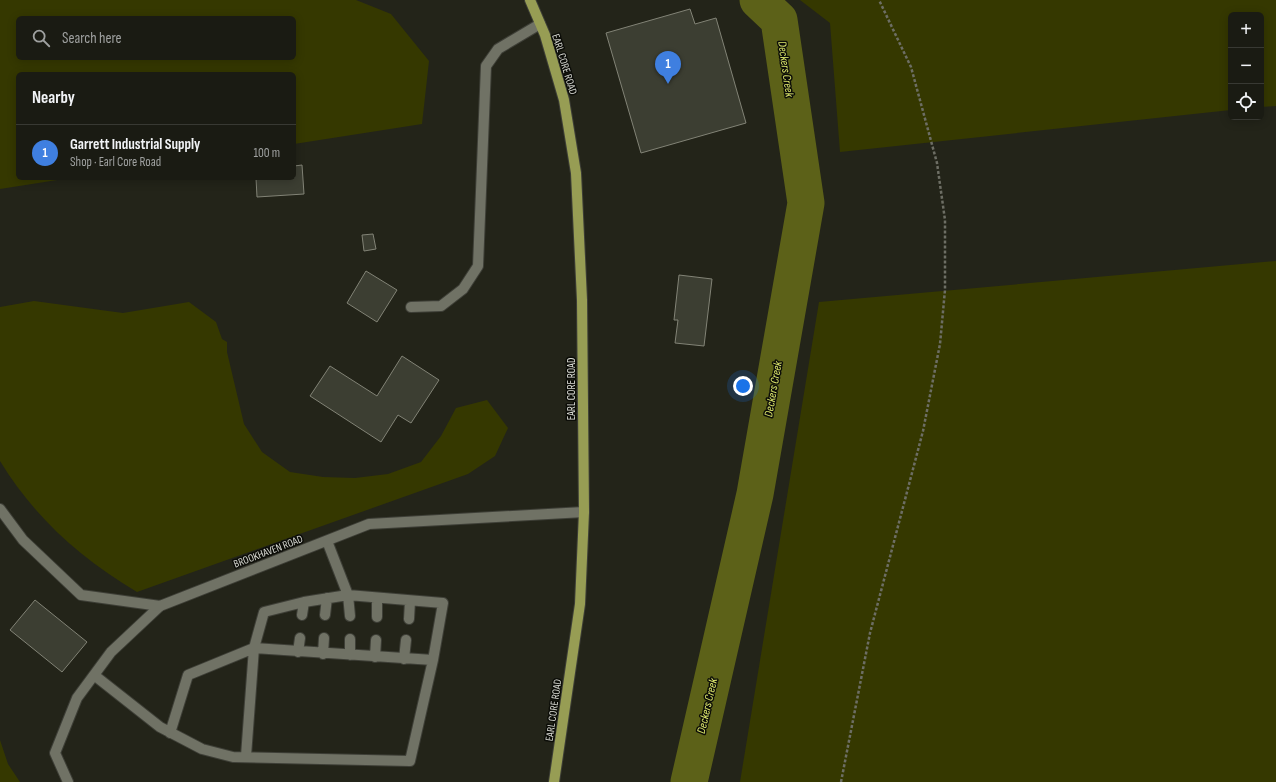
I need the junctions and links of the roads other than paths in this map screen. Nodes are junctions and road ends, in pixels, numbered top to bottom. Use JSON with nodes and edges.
{"nodes":[{"id":1,"x":530,"y":0,"type":"edge"},
{"id":2,"x":540,"y":24,"type":"junction"},
{"id":3,"x":411,"y":307,"type":"dead end"},
{"id":4,"x":0,"y":509,"type":"edge"},
{"id":5,"x":584,"y":512,"type":"junction"},
{"id":6,"x":327,"y":540,"type":"junction"},
{"id":7,"x":348,"y":595,"type":"junction"},
{"id":8,"x":327,"y":598,"type":"junction"},
{"id":9,"x":377,"y":598,"type":"junction"},
{"id":10,"x":410,"y":601,"type":"junction"},
{"id":11,"x":304,"y":602,"type":"junction"},
{"id":12,"x":160,"y":606,"type":"junction"},
{"id":13,"x":302,"y":615,"type":"dead end"},
{"id":14,"x":326,"y":615,"type":"dead end"},
{"id":15,"x":350,"y":616,"type":"dead end"},
{"id":16,"x":376,"y":617,"type":"dead end"},
{"id":17,"x":409,"y":619,"type":"dead end"},
{"id":18,"x":300,"y":638,"type":"dead end"},
{"id":19,"x":324,"y":638,"type":"dead end"},
{"id":20,"x":350,"y":639,"type":"dead end"},
{"id":21,"x":376,"y":640,"type":"dead end"},
{"id":22,"x":406,"y":640,"type":"dead end"},
{"id":23,"x":254,"y":648,"type":"junction"},
{"id":24,"x":298,"y":652,"type":"junction"},
{"id":25,"x":323,"y":654,"type":"junction"},
{"id":26,"x":350,"y":655,"type":"junction"},
{"id":27,"x":375,"y":657,"type":"junction"},
{"id":28,"x":404,"y":659,"type":"junction"},
{"id":29,"x":433,"y":660,"type":"junction"},
{"id":30,"x":94,"y":675,"type":"junction"},
{"id":31,"x":170,"y":733,"type":"junction"},
{"id":32,"x":246,"y":756,"type":"junction"},
{"id":33,"x":68,"y":782,"type":"edge"},
{"id":34,"x":554,"y":782,"type":"edge"}],
"edges":[{"from":1,"to":2,"type":"main road","name":"EARL CORE ROAD"},
{"from":2,"to":3,"type":"street"},
{"from":2,"to":5,"type":"main road","name":"EARL CORE ROAD"},
{"from":4,"to":12,"type":"street","name":"BROOKHAVEN ROAD"},
{"from":5,"to":6,"type":"street","name":"BROOKHAVEN ROAD"},
{"from":5,"to":34,"type":"main road","name":"EARL CORE ROAD"},
{"from":6,"to":7,"type":"street"},
{"from":6,"to":12,"type":"street","name":"BROOKHAVEN ROAD"},
{"from":7,"to":8,"type":"street"},
{"from":7,"to":9,"type":"street"},
{"from":7,"to":15,"type":"street"},
{"from":8,"to":11,"type":"street"},
{"from":8,"to":14,"type":"street"},
{"from":9,"to":10,"type":"street"},
{"from":9,"to":16,"type":"street"},
{"from":10,"to":17,"type":"street"},
{"from":10,"to":29,"type":"street"},
{"from":11,"to":13,"type":"street"},
{"from":11,"to":23,"type":"street"},
{"from":12,"to":30,"type":"street"},
{"from":18,"to":24,"type":"street"},
{"from":19,"to":25,"type":"street"},
{"from":20,"to":26,"type":"street"},
{"from":21,"to":27,"type":"street"},
{"from":22,"to":28,"type":"street"},
{"from":23,"to":24,"type":"street"},
{"from":23,"to":31,"type":"street"},
{"from":23,"to":32,"type":"street"},
{"from":24,"to":25,"type":"street"},
{"from":25,"to":26,"type":"street"},
{"from":26,"to":27,"type":"street"},
{"from":27,"to":28,"type":"street"},
{"from":28,"to":29,"type":"street"},
{"from":29,"to":32,"type":"street"},
{"from":30,"to":31,"type":"street"},
{"from":30,"to":33,"type":"street"},
{"from":31,"to":32,"type":"street"}]}
